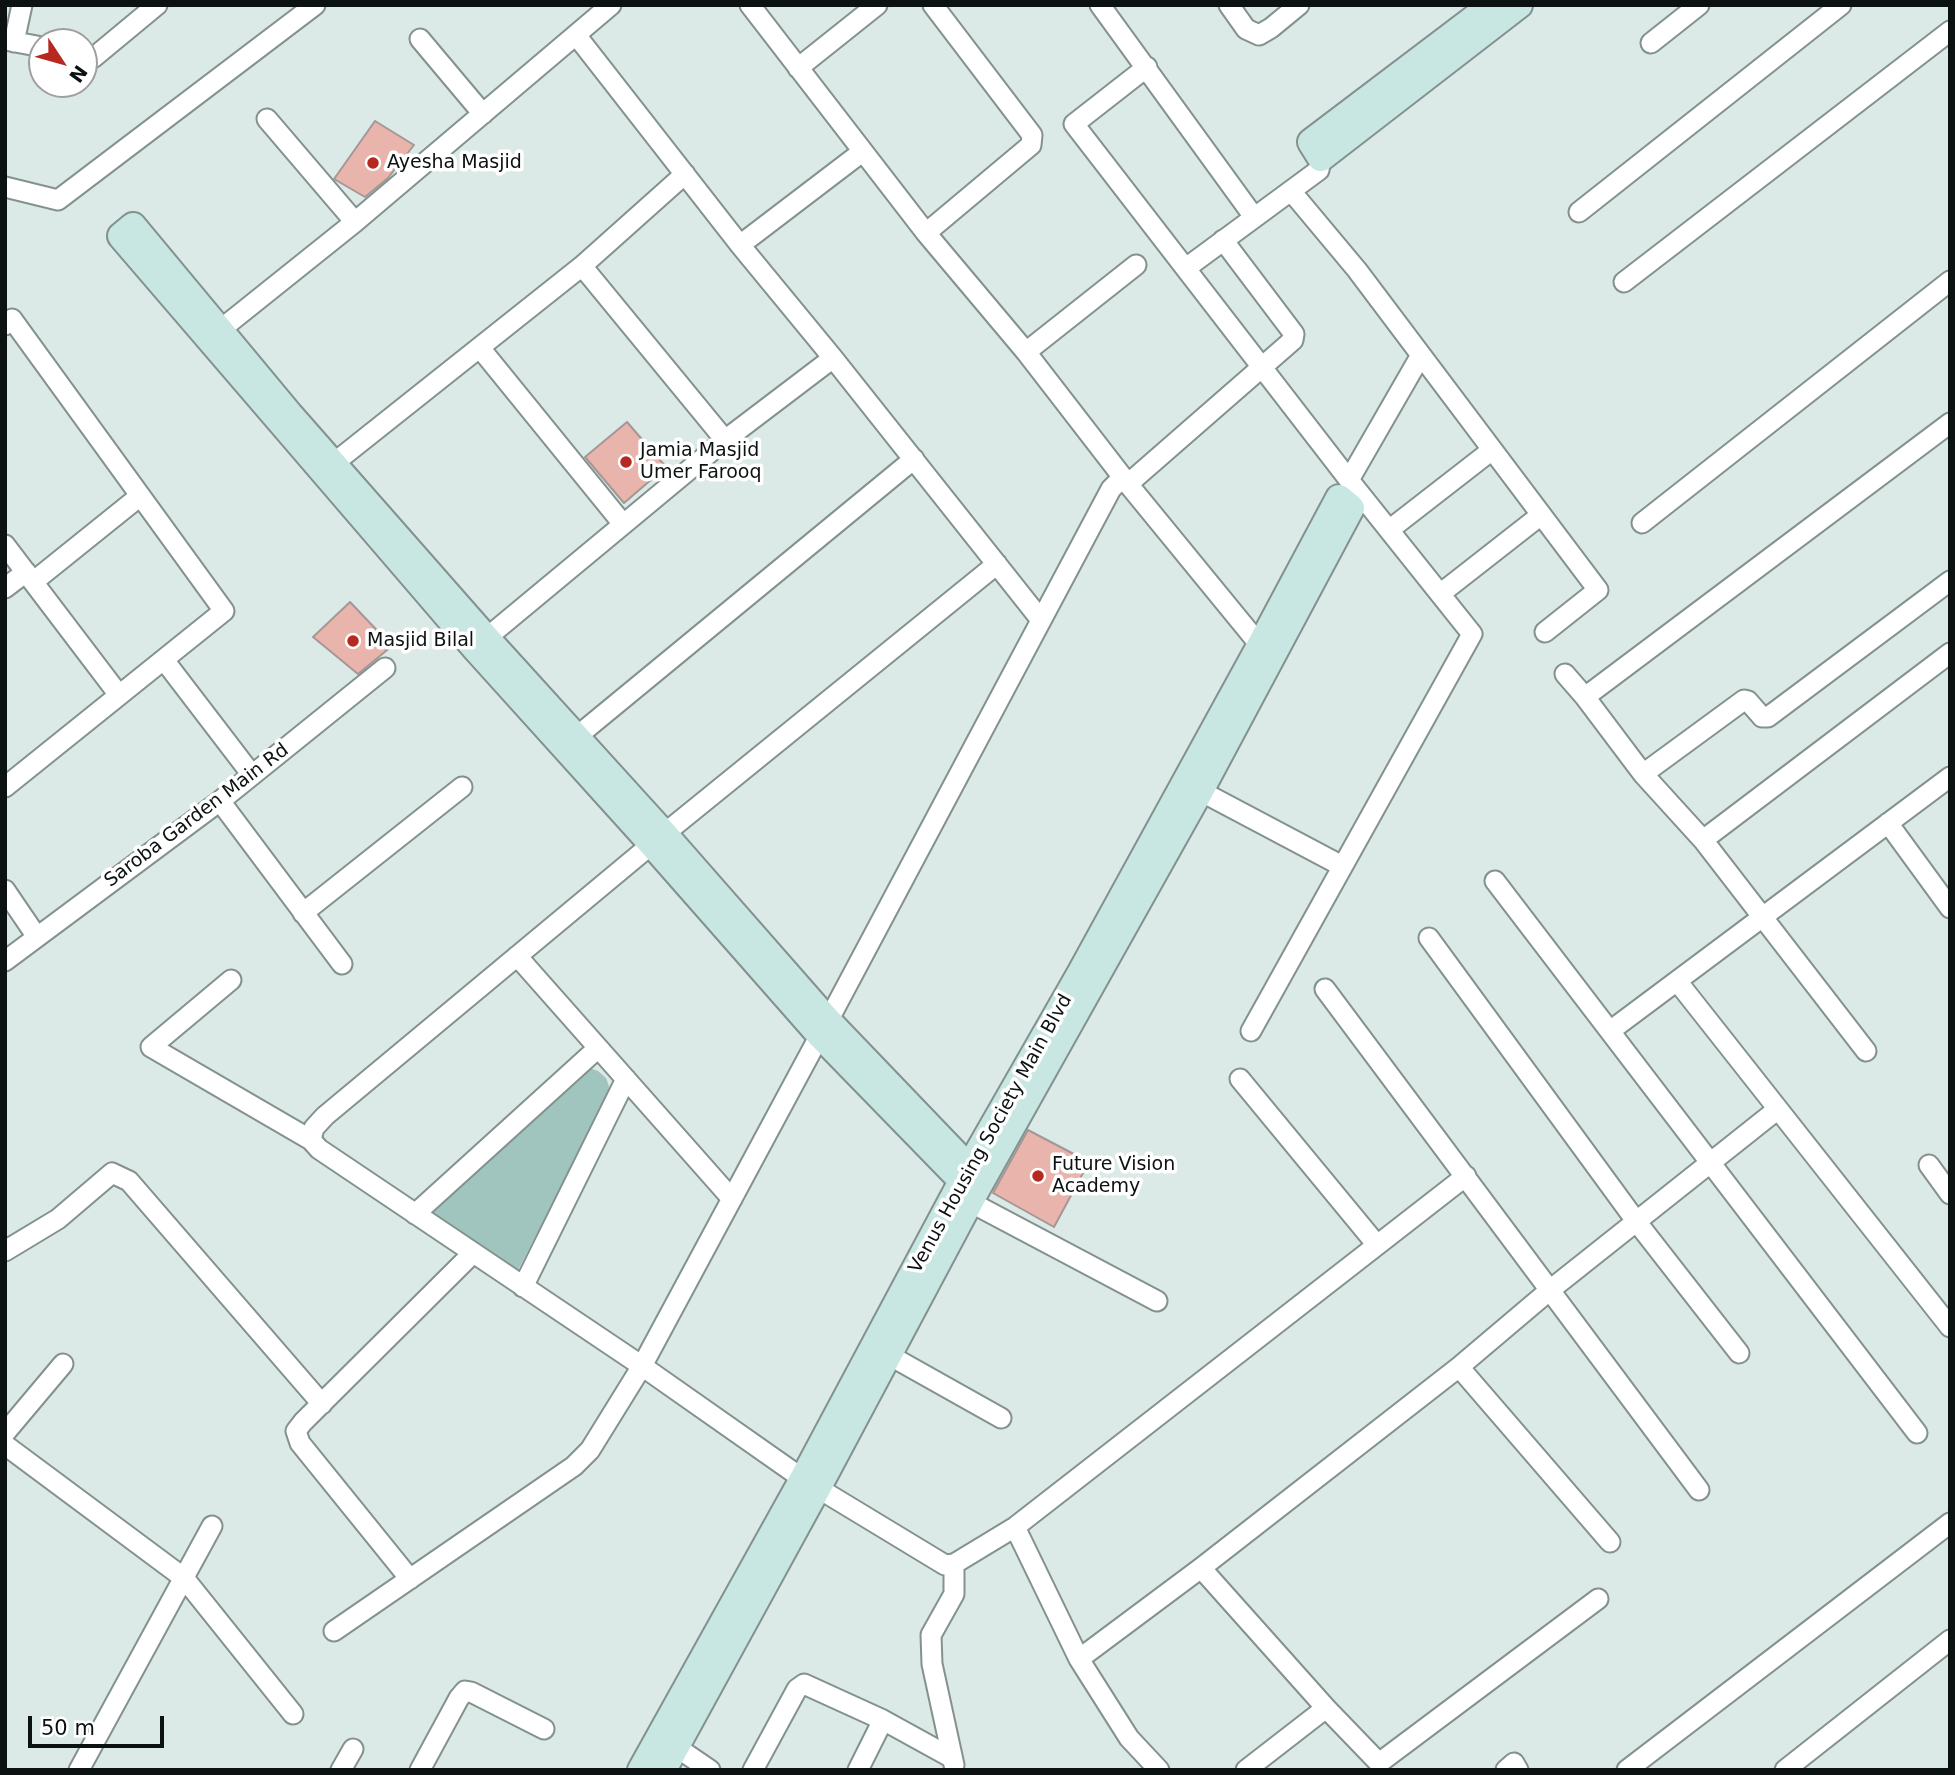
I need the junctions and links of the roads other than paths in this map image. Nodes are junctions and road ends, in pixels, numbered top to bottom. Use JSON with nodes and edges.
{"nodes":[{"id":1,"x":22,"y":5,"type":"edge"},
{"id":2,"x":157,"y":5,"type":"edge"},
{"id":3,"x":315,"y":5,"type":"edge"},
{"id":4,"x":611,"y":5,"type":"edge"},
{"id":5,"x":750,"y":5,"type":"edge"},
{"id":6,"x":877,"y":5,"type":"edge"},
{"id":7,"x":933,"y":5,"type":"edge"},
{"id":8,"x":1100,"y":5,"type":"edge"},
{"id":9,"x":1229,"y":5,"type":"edge"},
{"id":10,"x":1299,"y":5,"type":"edge"},
{"id":11,"x":1492,"y":5,"type":"edge"},
{"id":12,"x":1519,"y":5,"type":"edge"},
{"id":13,"x":1699,"y":5,"type":"edge"},
{"id":14,"x":1841,"y":5,"type":"edge"},
{"id":15,"x":1950,"y":31,"type":"edge"},
{"id":16,"x":576,"y":35,"type":"junction"},
{"id":17,"x":420,"y":39,"type":"dead end"},
{"id":18,"x":10,"y":41,"type":"edge"},
{"id":19,"x":1651,"y":43,"type":"dead end"},
{"id":20,"x":28,"y":44,"type":"edge"},
{"id":21,"x":98,"y":54,"type":"edge"},
{"id":22,"x":1147,"y":67,"type":"junction"},
{"id":23,"x":798,"y":68,"type":"junction"},
{"id":24,"x":483,"y":114,"type":"junction"},
{"id":25,"x":267,"y":119,"type":"dead end"},
{"id":26,"x":862,"y":152,"type":"junction"},
{"id":27,"x":1321,"y":158,"type":"junction"},
{"id":28,"x":685,"y":174,"type":"junction"},
{"id":29,"x":5,"y":187,"type":"edge"},
{"id":30,"x":1291,"y":191,"type":"junction"},
{"id":31,"x":1579,"y":212,"type":"dead end"},
{"id":32,"x":1254,"y":216,"type":"junction"},
{"id":33,"x":355,"y":222,"type":"junction"},
{"id":34,"x":127,"y":231,"type":"dead end"},
{"id":35,"x":926,"y":233,"type":"junction"},
{"id":36,"x":1223,"y":240,"type":"junction"},
{"id":37,"x":740,"y":245,"type":"junction"},
{"id":38,"x":1136,"y":265,"type":"dead end"},
{"id":39,"x":582,"y":266,"type":"junction"},
{"id":40,"x":1186,"y":268,"type":"junction"},
{"id":41,"x":1950,"y":281,"type":"edge"},
{"id":42,"x":1624,"y":282,"type":"dead end"},
{"id":43,"x":5,"y":325,"type":"edge"},
{"id":44,"x":215,"y":335,"type":"junction"},
{"id":45,"x":480,"y":348,"type":"junction"},
{"id":46,"x":1026,"y":352,"type":"junction"},
{"id":47,"x":1421,"y":355,"type":"junction"},
{"id":48,"x":833,"y":358,"type":"junction"},
{"id":49,"x":1264,"y":368,"type":"junction"},
{"id":50,"x":1950,"y":422,"type":"edge"},
{"id":51,"x":725,"y":440,"type":"junction"},
{"id":52,"x":1492,"y":450,"type":"junction"},
{"id":53,"x":914,"y":459,"type":"junction"},
{"id":54,"x":329,"y":467,"type":"junction"},
{"id":55,"x":1125,"y":480,"type":"junction"},
{"id":56,"x":1346,"y":495,"type":"junction"},
{"id":57,"x":140,"y":496,"type":"junction"},
{"id":58,"x":1541,"y":514,"type":"junction"},
{"id":59,"x":1642,"y":523,"type":"dead end"},
{"id":60,"x":623,"y":524,"type":"junction"},
{"id":61,"x":1389,"y":530,"type":"junction"},
{"id":62,"x":5,"y":545,"type":"edge"},
{"id":63,"x":998,"y":564,"type":"junction"},
{"id":64,"x":30,"y":577,"type":"junction"},
{"id":65,"x":1950,"y":581,"type":"edge"},
{"id":66,"x":5,"y":588,"type":"edge"},
{"id":67,"x":1440,"y":594,"type":"junction"},
{"id":68,"x":1041,"y":620,"type":"junction"},
{"id":69,"x":1545,"y":632,"type":"dead end"},
{"id":70,"x":480,"y":643,"type":"junction"},
{"id":71,"x":1266,"y":652,"type":"junction"},
{"id":72,"x":1950,"y":653,"type":"edge"},
{"id":73,"x":164,"y":660,"type":"junction"},
{"id":74,"x":385,"y":668,"type":"dead end"},
{"id":75,"x":1565,"y":674,"type":"dead end"},
{"id":76,"x":119,"y":695,"type":"junction"},
{"id":77,"x":1586,"y":696,"type":"junction"},
{"id":78,"x":570,"y":742,"type":"junction"},
{"id":79,"x":1643,"y":774,"type":"junction"},
{"id":80,"x":252,"y":775,"type":"junction"},
{"id":81,"x":1950,"y":777,"type":"edge"},
{"id":82,"x":5,"y":787,"type":"edge"},
{"id":83,"x":462,"y":787,"type":"dead end"},
{"id":84,"x":1193,"y":787,"type":"junction"},
{"id":85,"x":220,"y":801,"type":"junction"},
{"id":86,"x":1888,"y":823,"type":"junction"},
{"id":87,"x":658,"y":839,"type":"junction"},
{"id":88,"x":1703,"y":840,"type":"junction"},
{"id":89,"x":1342,"y":866,"type":"junction"},
{"id":90,"x":1495,"y":881,"type":"dead end"},
{"id":91,"x":5,"y":890,"type":"edge"},
{"id":92,"x":1950,"y":908,"type":"edge"},
{"id":93,"x":303,"y":913,"type":"junction"},
{"id":94,"x":1763,"y":917,"type":"junction"},
{"id":95,"x":37,"y":937,"type":"junction"},
{"id":96,"x":1429,"y":938,"type":"dead end"},
{"id":97,"x":517,"y":956,"type":"junction"},
{"id":98,"x":5,"y":961,"type":"edge"},
{"id":99,"x":342,"y":964,"type":"dead end"},
{"id":100,"x":231,"y":980,"type":"dead end"},
{"id":101,"x":1677,"y":981,"type":"junction"},
{"id":102,"x":1325,"y":989,"type":"dead end"},
{"id":103,"x":824,"y":1028,"type":"junction"},
{"id":104,"x":1251,"y":1031,"type":"dead end"},
{"id":105,"x":1610,"y":1031,"type":"junction"},
{"id":106,"x":598,"y":1048,"type":"junction"},
{"id":107,"x":1866,"y":1051,"type":"dead end"},
{"id":108,"x":626,"y":1079,"type":"junction"},
{"id":109,"x":1240,"y":1079,"type":"dead end"},
{"id":110,"x":1778,"y":1109,"type":"junction"},
{"id":111,"x":310,"y":1140,"type":"junction"},
{"id":112,"x":1711,"y":1162,"type":"junction"},
{"id":113,"x":1929,"y":1165,"type":"dead end"},
{"id":114,"x":1466,"y":1177,"type":"junction"},
{"id":115,"x":972,"y":1185,"type":"junction"},
{"id":116,"x":1950,"y":1194,"type":"edge"},
{"id":117,"x":732,"y":1199,"type":"junction"},
{"id":118,"x":415,"y":1214,"type":"junction"},
{"id":119,"x":1636,"y":1221,"type":"junction"},
{"id":120,"x":1377,"y":1245,"type":"junction"},
{"id":121,"x":5,"y":1251,"type":"edge"},
{"id":122,"x":472,"y":1254,"type":"junction"},
{"id":123,"x":523,"y":1287,"type":"junction"},
{"id":124,"x":1550,"y":1290,"type":"junction"},
{"id":125,"x":1157,"y":1301,"type":"dead end"},
{"id":126,"x":1950,"y":1327,"type":"edge"},
{"id":127,"x":881,"y":1350,"type":"junction"},
{"id":128,"x":1739,"y":1353,"type":"dead end"},
{"id":129,"x":63,"y":1364,"type":"dead end"},
{"id":130,"x":642,"y":1366,"type":"junction"},
{"id":131,"x":1459,"y":1367,"type":"junction"},
{"id":132,"x":322,"y":1404,"type":"junction"},
{"id":133,"x":1001,"y":1418,"type":"dead end"},
{"id":134,"x":5,"y":1433,"type":"edge"},
{"id":135,"x":1917,"y":1433,"type":"dead end"},
{"id":136,"x":5,"y":1445,"type":"edge"},
{"id":137,"x":811,"y":1483,"type":"junction"},
{"id":138,"x":1699,"y":1490,"type":"dead end"},
{"id":139,"x":1950,"y":1523,"type":"edge"},
{"id":140,"x":212,"y":1526,"type":"dead end"},
{"id":141,"x":1015,"y":1527,"type":"junction"},
{"id":142,"x":1610,"y":1542,"type":"dead end"},
{"id":143,"x":954,"y":1564,"type":"junction"},
{"id":144,"x":1202,"y":1568,"type":"junction"},
{"id":145,"x":184,"y":1578,"type":"junction"},
{"id":146,"x":410,"y":1579,"type":"junction"},
{"id":147,"x":1598,"y":1599,"type":"dead end"},
{"id":148,"x":334,"y":1632,"type":"dead end"},
{"id":149,"x":1950,"y":1640,"type":"edge"},
{"id":150,"x":1079,"y":1659,"type":"junction"},
{"id":151,"x":1326,"y":1708,"type":"junction"},
{"id":152,"x":293,"y":1714,"type":"dead end"},
{"id":153,"x":883,"y":1720,"type":"junction"},
{"id":154,"x":544,"y":1729,"type":"dead end"},
{"id":155,"x":668,"y":1741,"type":"junction"},
{"id":156,"x":353,"y":1749,"type":"dead end"},
{"id":157,"x":953,"y":1764,"type":"edge"},
{"id":158,"x":1382,"y":1766,"type":"edge"},
{"id":159,"x":79,"y":1770,"type":"edge"},
{"id":160,"x":341,"y":1770,"type":"edge"},
{"id":161,"x":421,"y":1770,"type":"edge"},
{"id":162,"x":641,"y":1770,"type":"edge"},
{"id":163,"x":663,"y":1770,"type":"edge"},
{"id":164,"x":709,"y":1770,"type":"edge"},
{"id":165,"x":752,"y":1770,"type":"edge"},
{"id":166,"x":859,"y":1770,"type":"edge"},
{"id":167,"x":1158,"y":1770,"type":"edge"},
{"id":168,"x":1246,"y":1770,"type":"edge"},
{"id":169,"x":1506,"y":1770,"type":"edge"},
{"id":170,"x":1518,"y":1770,"type":"edge"},
{"id":171,"x":1627,"y":1770,"type":"edge"},
{"id":172,"x":1785,"y":1770,"type":"edge"}],
"edges":[{"from":1,"to":18,"type":"street"},
{"from":2,"to":21,"type":"street"},
{"from":3,"to":29,"type":"street"},
{"from":4,"to":16,"type":"street"},
{"from":5,"to":23,"type":"street"},
{"from":6,"to":23,"type":"street"},
{"from":7,"to":35,"type":"street"},
{"from":8,"to":22,"type":"street"},
{"from":9,"to":10,"type":"street"},
{"from":11,"to":27,"type":"street"},
{"from":12,"to":27,"type":"street"},
{"from":13,"to":19,"type":"street"},
{"from":14,"to":31,"type":"street"},
{"from":15,"to":42,"type":"street"},
{"from":16,"to":24,"type":"street"},
{"from":16,"to":28,"type":"street"},
{"from":17,"to":24,"type":"street"},
{"from":18,"to":20,"type":"street"},
{"from":22,"to":32,"type":"street"},
{"from":22,"to":40,"type":"street"},
{"from":23,"to":26,"type":"street"},
{"from":24,"to":33,"type":"street"},
{"from":25,"to":33,"type":"street"},
{"from":26,"to":35,"type":"street"},
{"from":26,"to":37,"type":"street"},
{"from":27,"to":30,"type":"street"},
{"from":28,"to":37,"type":"street"},
{"from":28,"to":39,"type":"street"},
{"from":30,"to":32,"type":"street"},
{"from":30,"to":47,"type":"street"},
{"from":32,"to":36,"type":"street"},
{"from":33,"to":44,"type":"street"},
{"from":34,"to":44,"type":"street"},
{"from":35,"to":46,"type":"street"},
{"from":36,"to":40,"type":"street"},
{"from":36,"to":49,"type":"street"},
{"from":37,"to":48,"type":"street"},
{"from":38,"to":46,"type":"street"},
{"from":39,"to":45,"type":"street"},
{"from":39,"to":51,"type":"street"},
{"from":40,"to":49,"type":"street"},
{"from":41,"to":59,"type":"street"},
{"from":43,"to":57,"type":"street"},
{"from":44,"to":54,"type":"street"},
{"from":45,"to":54,"type":"street"},
{"from":45,"to":60,"type":"street"},
{"from":46,"to":55,"type":"street"},
{"from":47,"to":52,"type":"street"},
{"from":47,"to":56,"type":"street"},
{"from":48,"to":51,"type":"street"},
{"from":48,"to":53,"type":"street"},
{"from":49,"to":55,"type":"street"},
{"from":49,"to":56,"type":"street"},
{"from":50,"to":77,"type":"street"},
{"from":51,"to":60,"type":"street"},
{"from":52,"to":58,"type":"street"},
{"from":52,"to":61,"type":"street"},
{"from":53,"to":63,"type":"street"},
{"from":53,"to":78,"type":"street"},
{"from":54,"to":70,"type":"street"},
{"from":55,"to":68,"type":"street"},
{"from":55,"to":71,"type":"street"},
{"from":56,"to":61,"type":"street"},
{"from":56,"to":71,"type":"street","name":"Venus Housing Society Main Blvd"},
{"from":57,"to":64,"type":"street"},
{"from":57,"to":73,"type":"street"},
{"from":58,"to":67,"type":"street"},
{"from":58,"to":69,"type":"street"},
{"from":60,"to":70,"type":"street"},
{"from":61,"to":67,"type":"street"},
{"from":62,"to":64,"type":"street"},
{"from":63,"to":68,"type":"street"},
{"from":63,"to":87,"type":"street"},
{"from":64,"to":66,"type":"street"},
{"from":64,"to":76,"type":"street"},
{"from":65,"to":79,"type":"street"},
{"from":67,"to":89,"type":"street"},
{"from":68,"to":103,"type":"street"},
{"from":70,"to":78,"type":"street"},
{"from":71,"to":84,"type":"street","name":"Venus Housing Society Main Blvd"},
{"from":72,"to":88,"type":"street"},
{"from":73,"to":76,"type":"street"},
{"from":73,"to":80,"type":"street"},
{"from":74,"to":80,"type":"street","name":"Saroba Garden Main Rd"},
{"from":75,"to":77,"type":"street"},
{"from":76,"to":82,"type":"street"},
{"from":77,"to":79,"type":"street"},
{"from":78,"to":87,"type":"street"},
{"from":79,"to":88,"type":"street"},
{"from":80,"to":85,"type":"street","name":"Saroba Garden Main Rd"},
{"from":81,"to":86,"type":"street"},
{"from":83,"to":93,"type":"street"},
{"from":84,"to":89,"type":"street"},
{"from":84,"to":115,"type":"street","name":"Venus Housing Society Main Blvd"},
{"from":85,"to":93,"type":"street"},
{"from":85,"to":95,"type":"street","name":"Saroba Garden Main Rd"},
{"from":86,"to":92,"type":"street"},
{"from":86,"to":94,"type":"street"},
{"from":87,"to":97,"type":"street"},
{"from":87,"to":103,"type":"street"},
{"from":88,"to":94,"type":"street"},
{"from":89,"to":104,"type":"street"},
{"from":90,"to":105,"type":"street"},
{"from":91,"to":95,"type":"street"},
{"from":93,"to":99,"type":"street"},
{"from":94,"to":101,"type":"street"},
{"from":94,"to":107,"type":"street"},
{"from":95,"to":98,"type":"street","name":"Saroba Garden Main Rd"},
{"from":96,"to":119,"type":"street"},
{"from":97,"to":106,"type":"street"},
{"from":97,"to":111,"type":"street"},
{"from":100,"to":111,"type":"street"},
{"from":101,"to":105,"type":"street"},
{"from":101,"to":110,"type":"street"},
{"from":102,"to":114,"type":"street"},
{"from":103,"to":115,"type":"street"},
{"from":103,"to":117,"type":"street"},
{"from":105,"to":112,"type":"street"},
{"from":106,"to":108,"type":"street"},
{"from":106,"to":118,"type":"street"},
{"from":108,"to":117,"type":"street"},
{"from":108,"to":123,"type":"street"},
{"from":109,"to":120,"type":"street"},
{"from":110,"to":112,"type":"street"},
{"from":110,"to":126,"type":"street"},
{"from":111,"to":118,"type":"street"},
{"from":112,"to":119,"type":"street"},
{"from":112,"to":135,"type":"street"},
{"from":113,"to":116,"type":"street"},
{"from":114,"to":120,"type":"street"},
{"from":114,"to":124,"type":"street"},
{"from":115,"to":125,"type":"street"},
{"from":115,"to":127,"type":"street","name":"Venus Housing Society Main Blvd"},
{"from":117,"to":130,"type":"street"},
{"from":118,"to":122,"type":"street"},
{"from":119,"to":124,"type":"street"},
{"from":119,"to":128,"type":"street"},
{"from":120,"to":141,"type":"street"},
{"from":121,"to":132,"type":"street"},
{"from":122,"to":123,"type":"street"},
{"from":122,"to":132,"type":"street"},
{"from":123,"to":130,"type":"street"},
{"from":124,"to":131,"type":"street"},
{"from":124,"to":138,"type":"street"},
{"from":127,"to":133,"type":"street"},
{"from":127,"to":137,"type":"street","name":"Venus Housing Society Main Blvd"},
{"from":129,"to":134,"type":"street"},
{"from":130,"to":137,"type":"street"},
{"from":130,"to":146,"type":"street"},
{"from":131,"to":142,"type":"street"},
{"from":131,"to":144,"type":"street"},
{"from":132,"to":146,"type":"street"},
{"from":136,"to":145,"type":"street"},
{"from":137,"to":143,"type":"street"},
{"from":137,"to":155,"type":"street","name":"Venus Housing Society Main Blvd"},
{"from":139,"to":171,"type":"street"},
{"from":140,"to":145,"type":"street"},
{"from":141,"to":143,"type":"street"},
{"from":141,"to":150,"type":"street"},
{"from":143,"to":157,"type":"street"},
{"from":144,"to":150,"type":"street"},
{"from":144,"to":151,"type":"street"},
{"from":145,"to":152,"type":"street"},
{"from":145,"to":159,"type":"street"},
{"from":146,"to":148,"type":"street"},
{"from":147,"to":158,"type":"street"},
{"from":149,"to":172,"type":"street"},
{"from":150,"to":167,"type":"street"},
{"from":151,"to":158,"type":"street"},
{"from":151,"to":168,"type":"street"},
{"from":153,"to":157,"type":"street"},
{"from":153,"to":165,"type":"street"},
{"from":153,"to":166,"type":"street"},
{"from":154,"to":161,"type":"street"},
{"from":155,"to":162,"type":"street","name":"Venus Housing Society Main Blvd"},
{"from":155,"to":163,"type":"street","name":"Venus Housing Society Main Blvd"},
{"from":155,"to":164,"type":"street"},
{"from":156,"to":160,"type":"street"},
{"from":169,"to":170,"type":"street"}]}
